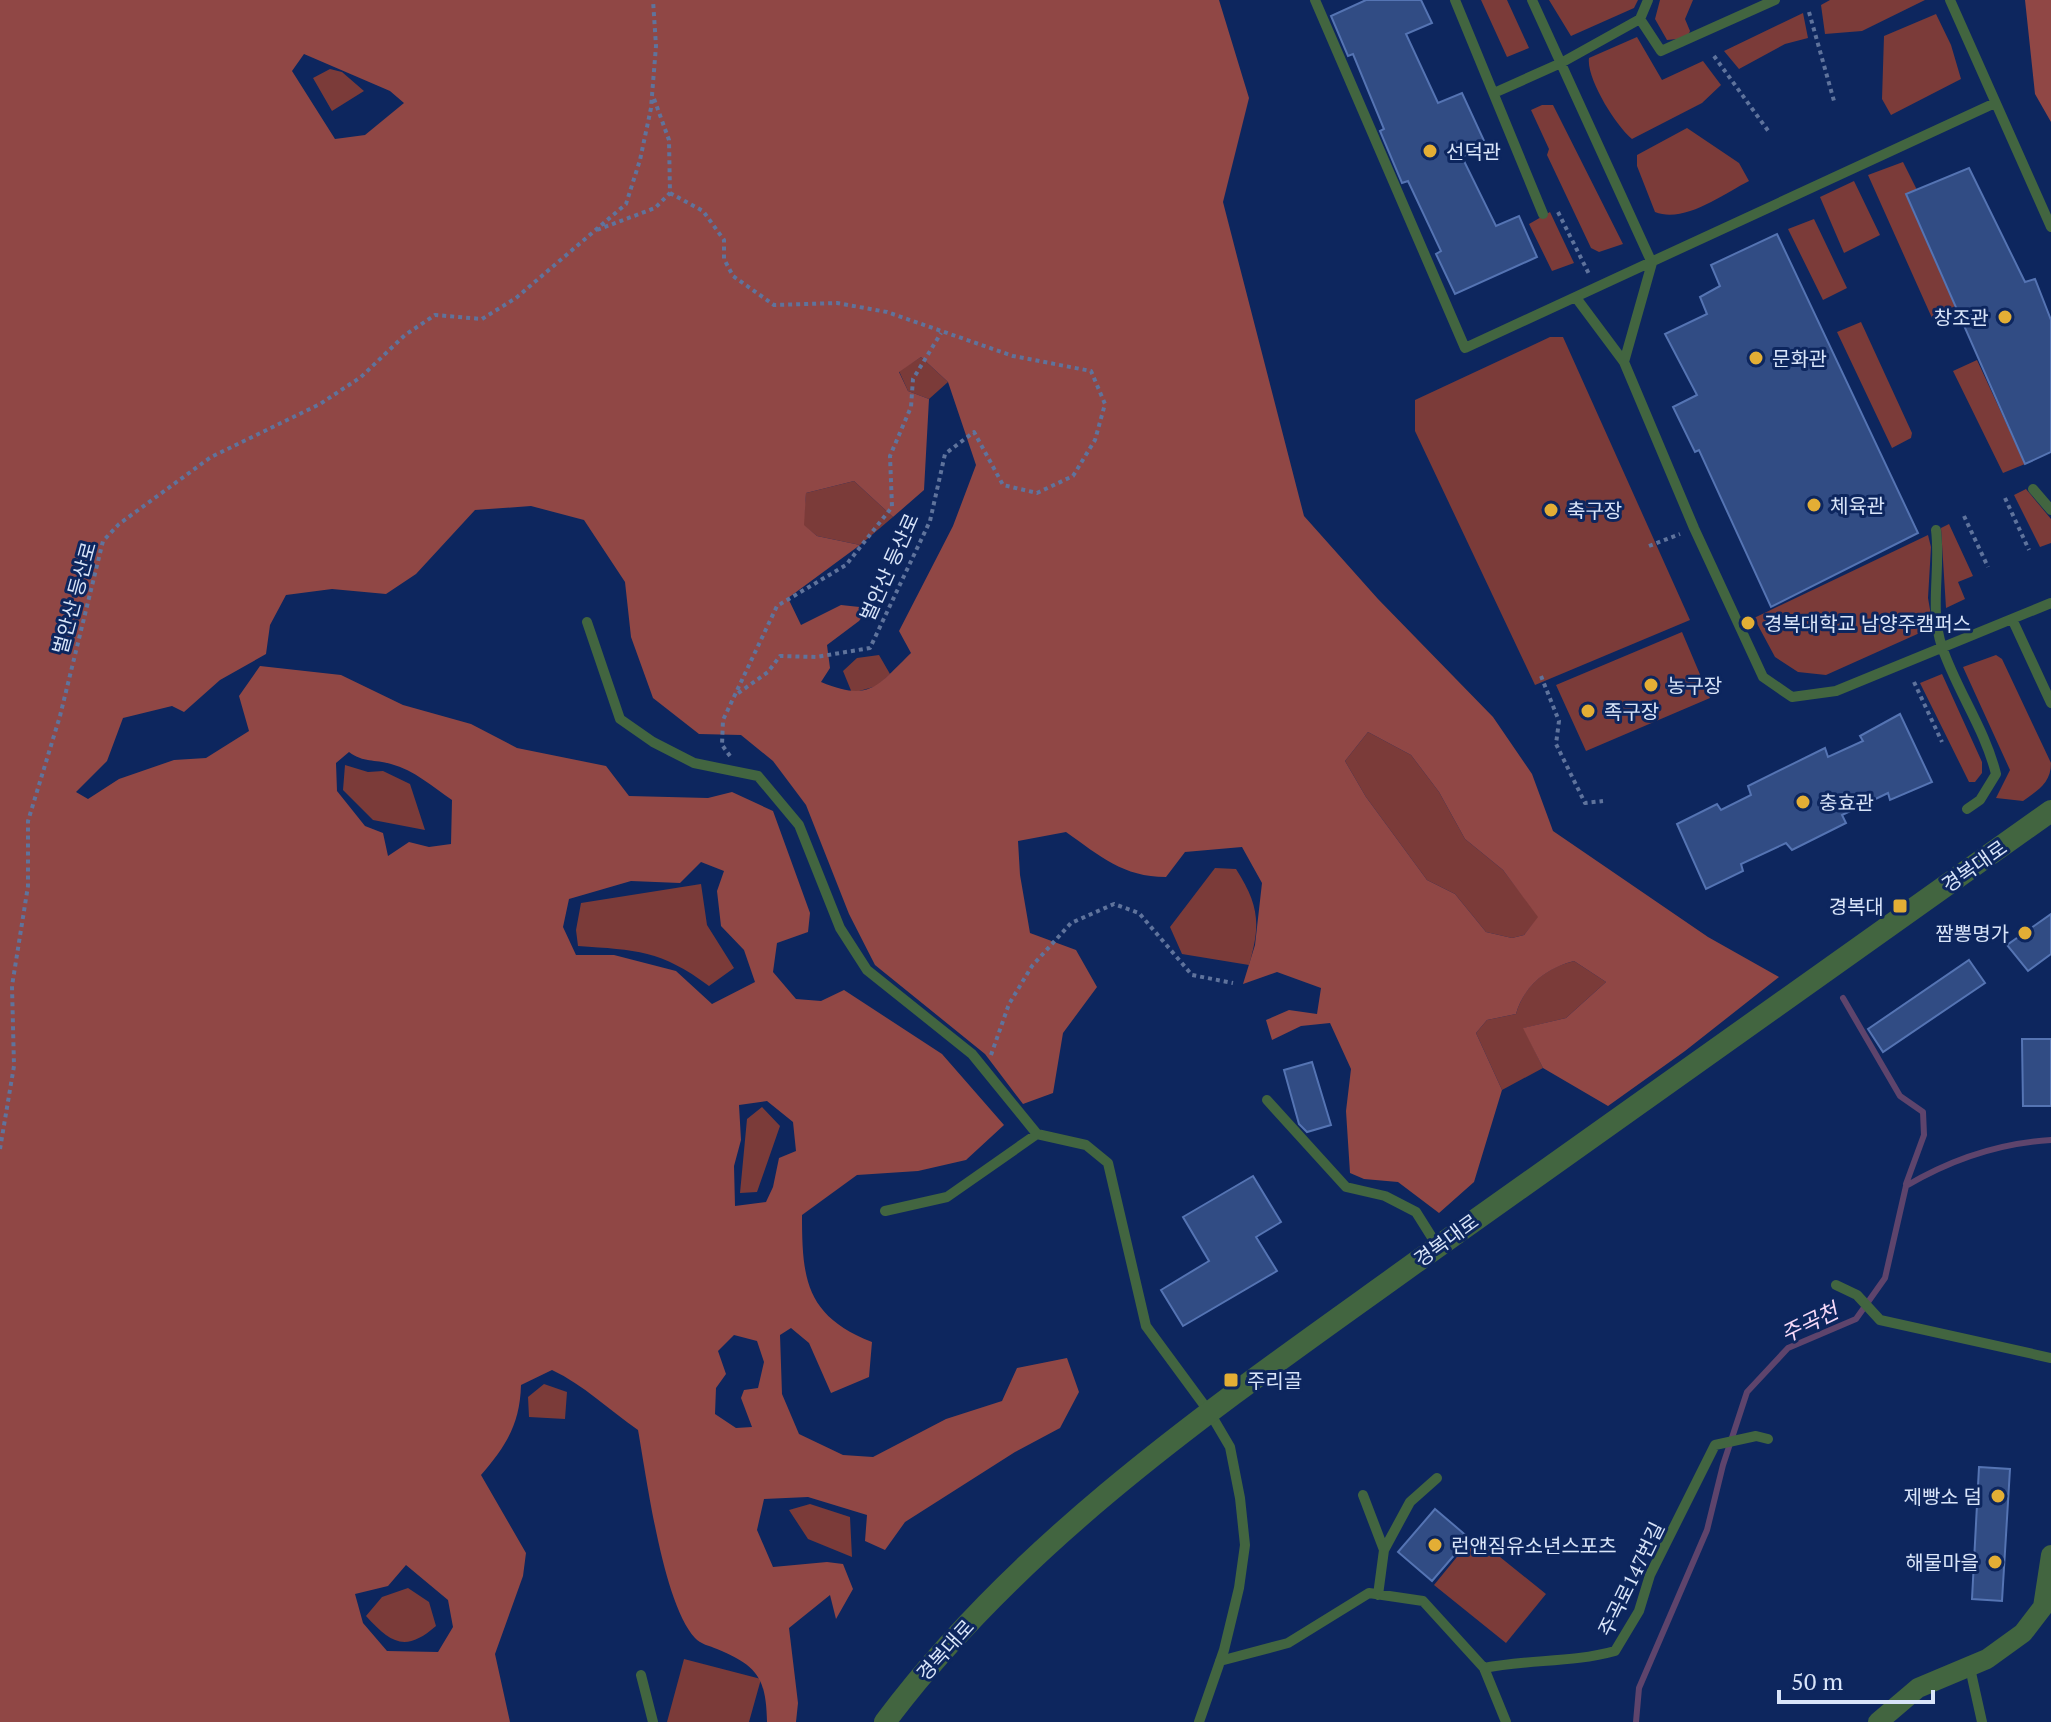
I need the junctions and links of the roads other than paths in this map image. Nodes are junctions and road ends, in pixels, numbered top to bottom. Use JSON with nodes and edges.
{"nodes":[{"id":1,"x":1315,"y":0,"type":"edge"},
{"id":2,"x":1455,"y":0,"type":"edge"},
{"id":3,"x":1532,"y":0,"type":"edge"},
{"id":4,"x":1648,"y":0,"type":"edge"},
{"id":5,"x":1775,"y":0,"type":"edge"},
{"id":6,"x":1950,"y":0,"type":"edge"},
{"id":7,"x":1640,"y":19,"type":"junction"},
{"id":8,"x":1561,"y":63,"type":"junction"},
{"id":9,"x":1494,"y":93,"type":"junction"},
{"id":10,"x":1995,"y":103,"type":"junction"},
{"id":11,"x":1543,"y":214,"type":"road end"},
{"id":12,"x":2051,"y":227,"type":"edge"},
{"id":13,"x":1652,"y":263,"type":"junction"},
{"id":14,"x":1577,"y":299,"type":"junction"},
{"id":15,"x":1624,"y":362,"type":"junction"},
{"id":16,"x":2033,"y":489,"type":"dead end"},
{"id":17,"x":2051,"y":510,"type":"edge"},
{"id":18,"x":1936,"y":530,"type":"dead end"},
{"id":19,"x":2051,"y":603,"type":"edge"},
{"id":20,"x":2013,"y":621,"type":"junction"},
{"id":21,"x":587,"y":622,"type":"dead end"},
{"id":22,"x":1942,"y":647,"type":"junction"},
{"id":23,"x":2051,"y":703,"type":"edge"},
{"id":24,"x":1967,"y":809,"type":"dead end"},
{"id":25,"x":2051,"y":811,"type":"edge"},
{"id":26,"x":1267,"y":1100,"type":"dead end"},
{"id":27,"x":1037,"y":1134,"type":"junction"},
{"id":28,"x":885,"y":1211,"type":"dead end"},
{"id":29,"x":1438,"y":1247,"type":"junction"},
{"id":30,"x":1836,"y":1285,"type":"dead end"},
{"id":31,"x":2051,"y":1358,"type":"edge"},
{"id":32,"x":1210,"y":1413,"type":"junction"},
{"id":33,"x":1768,"y":1439,"type":"dead end"},
{"id":34,"x":1437,"y":1478,"type":"dead end"},
{"id":35,"x":1363,"y":1495,"type":"dead end"},
{"id":36,"x":1384,"y":1550,"type":"junction"},
{"id":37,"x":2051,"y":1555,"type":"edge"},
{"id":38,"x":1378,"y":1595,"type":"junction"},
{"id":39,"x":1220,"y":1661,"type":"junction"},
{"id":40,"x":1484,"y":1668,"type":"junction"},
{"id":41,"x":1970,"y":1668,"type":"junction"},
{"id":42,"x":641,"y":1675,"type":"dead end"},
{"id":43,"x":653,"y":1722,"type":"edge"},
{"id":44,"x":885,"y":1722,"type":"edge"},
{"id":45,"x":1199,"y":1722,"type":"edge"},
{"id":46,"x":1506,"y":1722,"type":"edge"},
{"id":47,"x":1878,"y":1722,"type":"edge"},
{"id":48,"x":1982,"y":1722,"type":"edge"}],
"edges":[{"from":1,"to":14,"type":"lane"},
{"from":2,"to":9,"type":"lane"},
{"from":3,"to":8,"type":"lane"},
{"from":4,"to":7,"type":"lane"},
{"from":5,"to":7,"type":"lane"},
{"from":6,"to":10,"type":"lane"},
{"from":7,"to":8,"type":"lane"},
{"from":8,"to":9,"type":"lane"},
{"from":8,"to":13,"type":"lane"},
{"from":9,"to":11,"type":"lane"},
{"from":10,"to":12,"type":"lane"},
{"from":10,"to":13,"type":"lane"},
{"from":13,"to":14,"type":"lane"},
{"from":13,"to":15,"type":"lane"},
{"from":14,"to":15,"type":"lane"},
{"from":15,"to":22,"type":"lane"},
{"from":16,"to":17,"type":"lane"},
{"from":18,"to":22,"type":"lane"},
{"from":19,"to":20,"type":"lane"},
{"from":20,"to":22,"type":"lane"},
{"from":20,"to":23,"type":"lane"},
{"from":21,"to":27,"type":"lane"},
{"from":22,"to":24,"type":"lane"},
{"from":25,"to":29,"type":"street","name":"경복대로"},
{"from":26,"to":29,"type":"lane"},
{"from":27,"to":28,"type":"lane"},
{"from":27,"to":32,"type":"lane"},
{"from":29,"to":32,"type":"street","name":"경복대로"},
{"from":30,"to":31,"type":"lane"},
{"from":32,"to":39,"type":"lane"},
{"from":32,"to":44,"type":"street","name":"경복대로"},
{"from":33,"to":40,"type":"lane","name":"주곡로147번길"},
{"from":34,"to":36,"type":"lane"},
{"from":35,"to":36,"type":"lane"},
{"from":36,"to":38,"type":"lane"},
{"from":37,"to":41,"type":"street"},
{"from":38,"to":39,"type":"lane"},
{"from":38,"to":40,"type":"lane"},
{"from":39,"to":45,"type":"lane"},
{"from":40,"to":46,"type":"lane"},
{"from":41,"to":47,"type":"street"},
{"from":41,"to":48,"type":"lane"},
{"from":42,"to":43,"type":"lane"}]}
